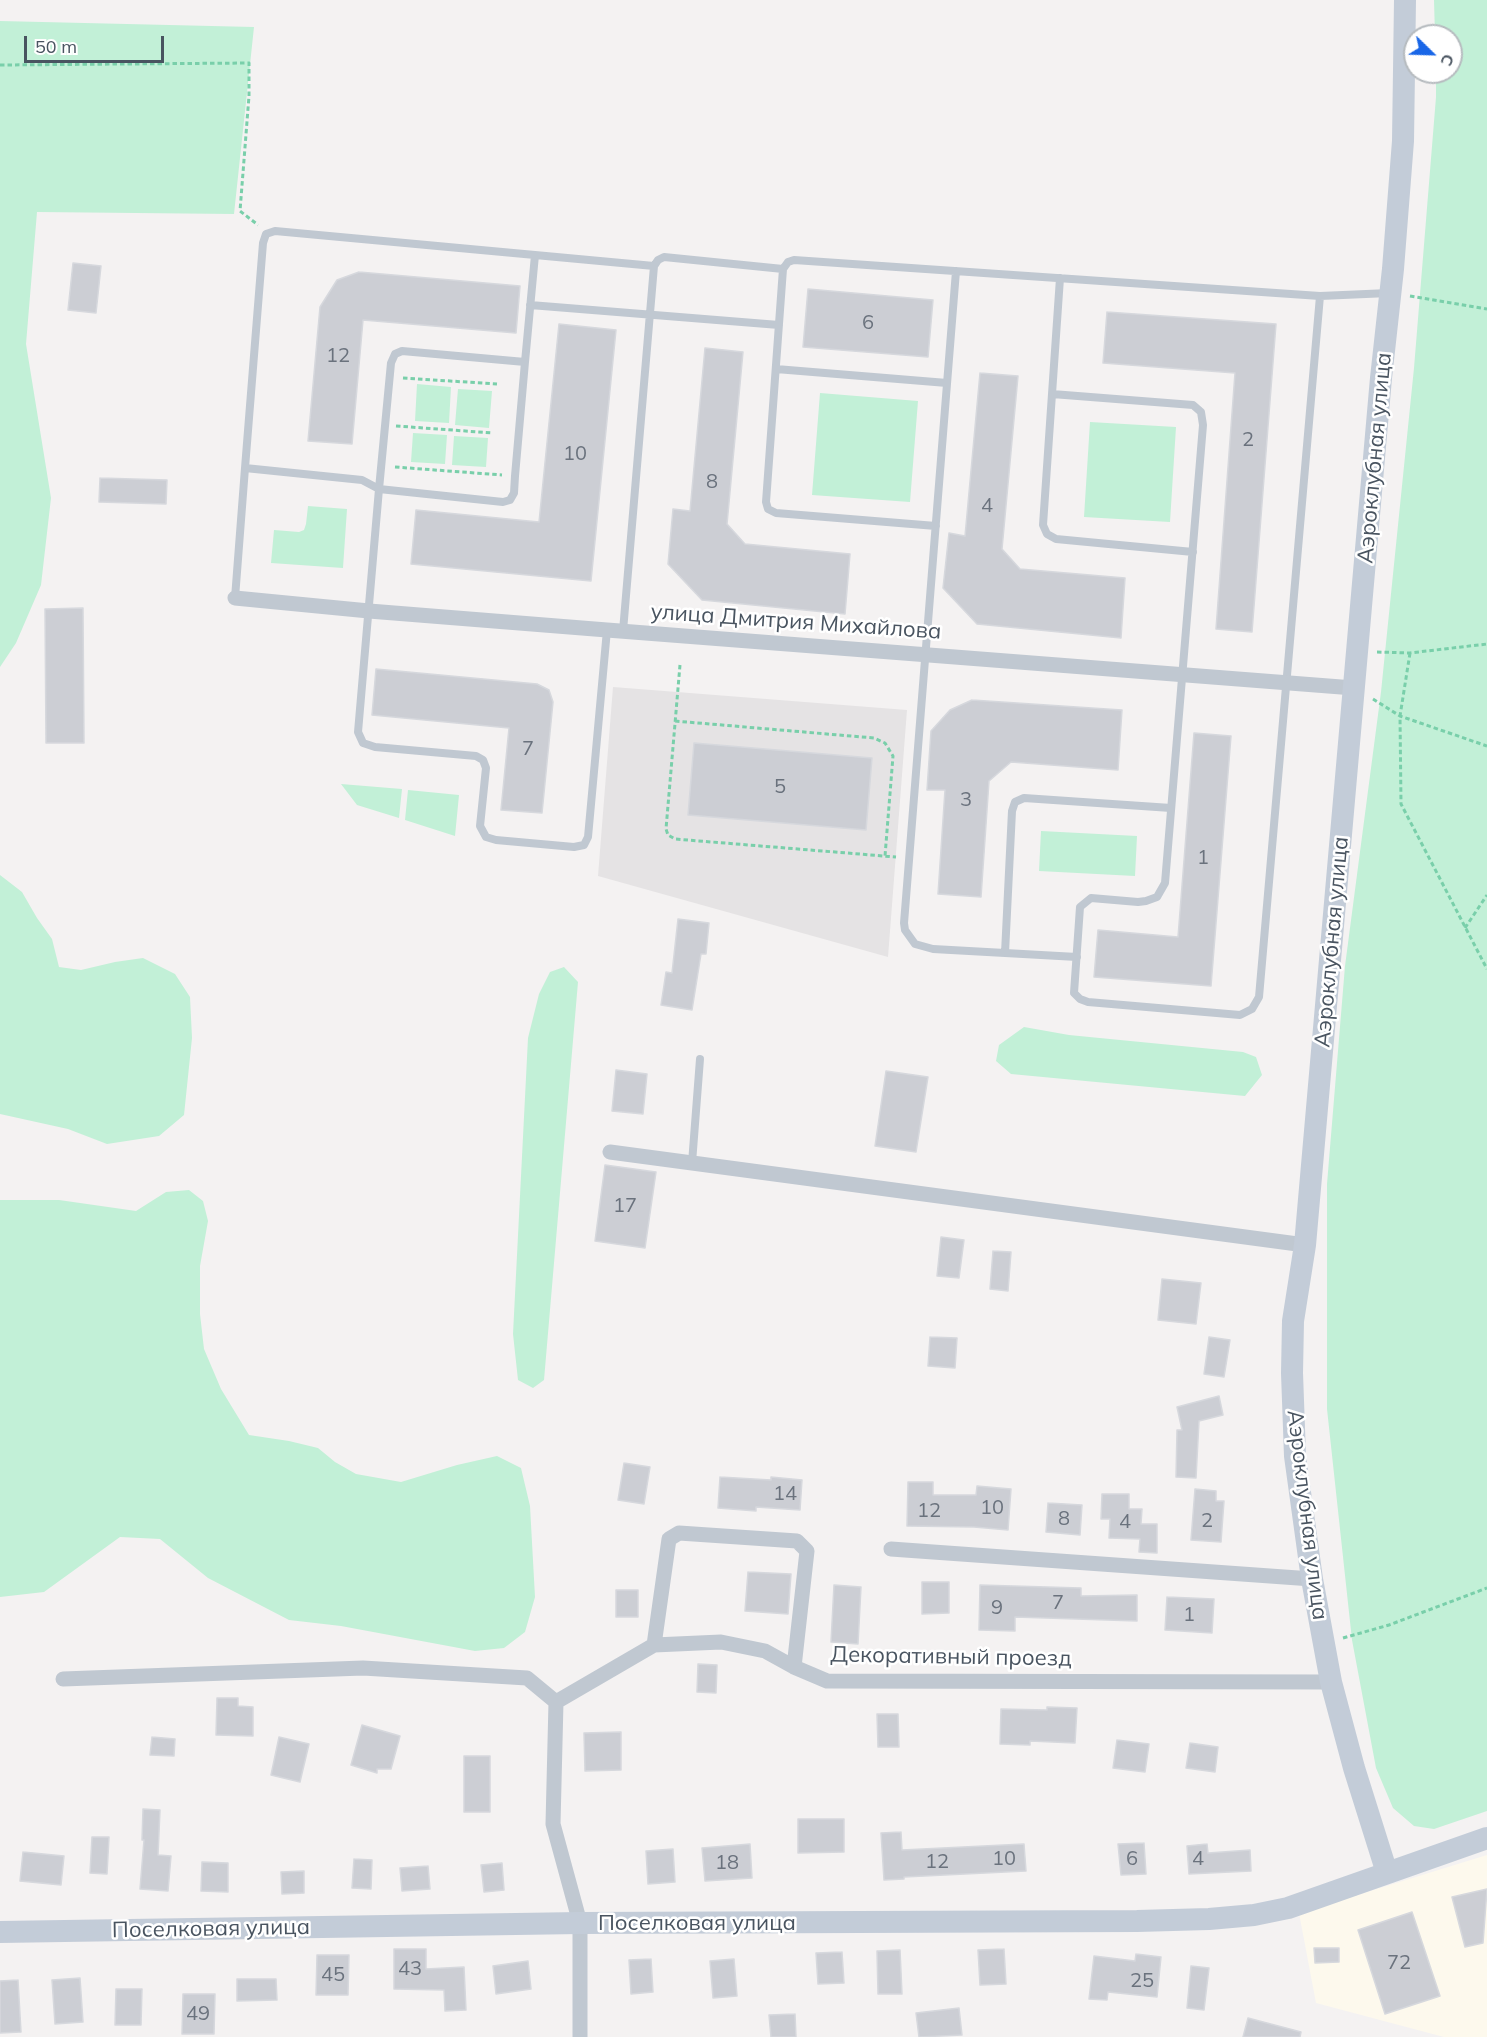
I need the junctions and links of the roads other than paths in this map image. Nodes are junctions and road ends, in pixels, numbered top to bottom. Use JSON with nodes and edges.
{"nodes":[{"id":1,"x":1405,"y":0,"type":"edge"},
{"id":2,"x":535,"y":255,"type":"junction"},
{"id":3,"x":654,"y":266,"type":"junction"},
{"id":4,"x":783,"y":268,"type":"junction"},
{"id":5,"x":956,"y":271,"type":"junction"},
{"id":6,"x":1060,"y":278,"type":"junction"},
{"id":7,"x":1391,"y":292,"type":"junction"},
{"id":8,"x":1320,"y":296,"type":"junction"},
{"id":9,"x":530,"y":305,"type":"junction"},
{"id":10,"x":650,"y":314,"type":"junction"},
{"id":11,"x":779,"y":325,"type":"junction"},
{"id":12,"x":525,"y":362,"type":"junction"},
{"id":13,"x":776,"y":369,"type":"junction"},
{"id":14,"x":947,"y":383,"type":"junction"},
{"id":15,"x":1052,"y":394,"type":"junction"},
{"id":16,"x":245,"y":468,"type":"junction"},
{"id":17,"x":380,"y":489,"type":"junction"},
{"id":18,"x":936,"y":526,"type":"junction"},
{"id":19,"x":1193,"y":552,"type":"junction"},
{"id":20,"x":235,"y":598,"type":"joint"},
{"id":21,"x":369,"y":611,"type":"junction"},
{"id":22,"x":607,"y":630,"type":"junction"},
{"id":23,"x":623,"y":631,"type":"junction"},
{"id":24,"x":925,"y":655,"type":"junction"},
{"id":25,"x":1182,"y":675,"type":"junction"},
{"id":26,"x":1286,"y":683,"type":"junction"},
{"id":27,"x":1354,"y":688,"type":"junction"},
{"id":28,"x":1171,"y":808,"type":"junction"},
{"id":29,"x":1005,"y":953,"type":"junction"},
{"id":30,"x":1077,"y":957,"type":"junction"},
{"id":31,"x":700,"y":1059,"type":"dead end"},
{"id":32,"x":610,"y":1152,"type":"dead end"},
{"id":33,"x":692,"y":1163,"type":"junction"},
{"id":34,"x":1305,"y":1245,"type":"junction"},
{"id":35,"x":891,"y":1549,"type":"dead end"},
{"id":36,"x":1312,"y":1579,"type":"junction"},
{"id":37,"x":654,"y":1645,"type":"junction"},
{"id":38,"x":794,"y":1667,"type":"junction"},
{"id":39,"x":63,"y":1679,"type":"dead end"},
{"id":40,"x":1331,"y":1682,"type":"junction"},
{"id":41,"x":556,"y":1702,"type":"junction"},
{"id":42,"x":1487,"y":1838,"type":"edge"},
{"id":43,"x":1387,"y":1874,"type":"junction"},
{"id":44,"x":580,"y":1923,"type":"junction"},
{"id":45,"x":0,"y":1932,"type":"edge"},
{"id":46,"x":580,"y":2037,"type":"edge"}],
"edges":[{"from":1,"to":7,"type":"street","name":"Аэроклубная улица"},
{"from":2,"to":3,"type":"lane"},
{"from":2,"to":9,"type":"lane"},
{"from":2,"to":16,"type":"lane"},
{"from":3,"to":4,"type":"lane"},
{"from":3,"to":10,"type":"lane"},
{"from":4,"to":5,"type":"lane"},
{"from":4,"to":11,"type":"lane"},
{"from":5,"to":6,"type":"lane"},
{"from":5,"to":14,"type":"lane"},
{"from":6,"to":8,"type":"lane"},
{"from":6,"to":15,"type":"lane"},
{"from":7,"to":8,"type":"lane"},
{"from":7,"to":27,"type":"street","name":"Аэроклубная улица"},
{"from":8,"to":26,"type":"lane"},
{"from":9,"to":10,"type":"lane"},
{"from":9,"to":12,"type":"lane"},
{"from":10,"to":11,"type":"lane"},
{"from":10,"to":23,"type":"lane"},
{"from":11,"to":13,"type":"lane"},
{"from":12,"to":17,"type":"lane"},
{"from":12,"to":17,"type":"lane"},
{"from":13,"to":14,"type":"lane"},
{"from":13,"to":18,"type":"lane"},
{"from":14,"to":18,"type":"lane"},
{"from":15,"to":19,"type":"lane"},
{"from":15,"to":19,"type":"lane"},
{"from":16,"to":17,"type":"lane"},
{"from":16,"to":20,"type":"lane"},
{"from":17,"to":21,"type":"lane"},
{"from":18,"to":24,"type":"lane"},
{"from":19,"to":25,"type":"lane"},
{"from":20,"to":21,"type":"street","name":"улица Дмитрия Михайлова"},
{"from":21,"to":22,"type":"street","name":"улица Дмитрия Михайлова"},
{"from":21,"to":22,"type":"lane"},
{"from":22,"to":23,"type":"street","name":"улица Дмитрия Михайлова"},
{"from":23,"to":24,"type":"street","name":"улица Дмитрия Михайлова"},
{"from":24,"to":25,"type":"street","name":"улица Дмитрия Михайлова"},
{"from":24,"to":29,"type":"lane"},
{"from":25,"to":26,"type":"street","name":"улица Дмитрия Михайлова"},
{"from":25,"to":28,"type":"lane"},
{"from":26,"to":27,"type":"street","name":"улица Дмитрия Михайлова"},
{"from":26,"to":30,"type":"lane"},
{"from":27,"to":34,"type":"street","name":"Аэроклубная улица"},
{"from":28,"to":29,"type":"lane"},
{"from":28,"to":30,"type":"lane"},
{"from":29,"to":30,"type":"lane"},
{"from":31,"to":33,"type":"lane"},
{"from":32,"to":33,"type":"street"},
{"from":33,"to":34,"type":"street"},
{"from":34,"to":36,"type":"street","name":"Аэроклубная улица"},
{"from":35,"to":36,"type":"street"},
{"from":36,"to":40,"type":"street","name":"Аэроклубная улица"},
{"from":37,"to":38,"type":"street","name":"Декоративный проезд"},
{"from":37,"to":38,"type":"street"},
{"from":37,"to":41,"type":"street","name":"Декоративный проезд"},
{"from":38,"to":40,"type":"street","name":"Декоративный проезд"},
{"from":39,"to":41,"type":"street"},
{"from":40,"to":43,"type":"street","name":"Аэроклубная улица"},
{"from":41,"to":44,"type":"street"},
{"from":42,"to":43,"type":"street","name":"Поселковая улица"},
{"from":43,"to":44,"type":"street","name":"Поселковая улица"},
{"from":44,"to":45,"type":"street","name":"Поселковая улица"},
{"from":44,"to":46,"type":"street"}]}
